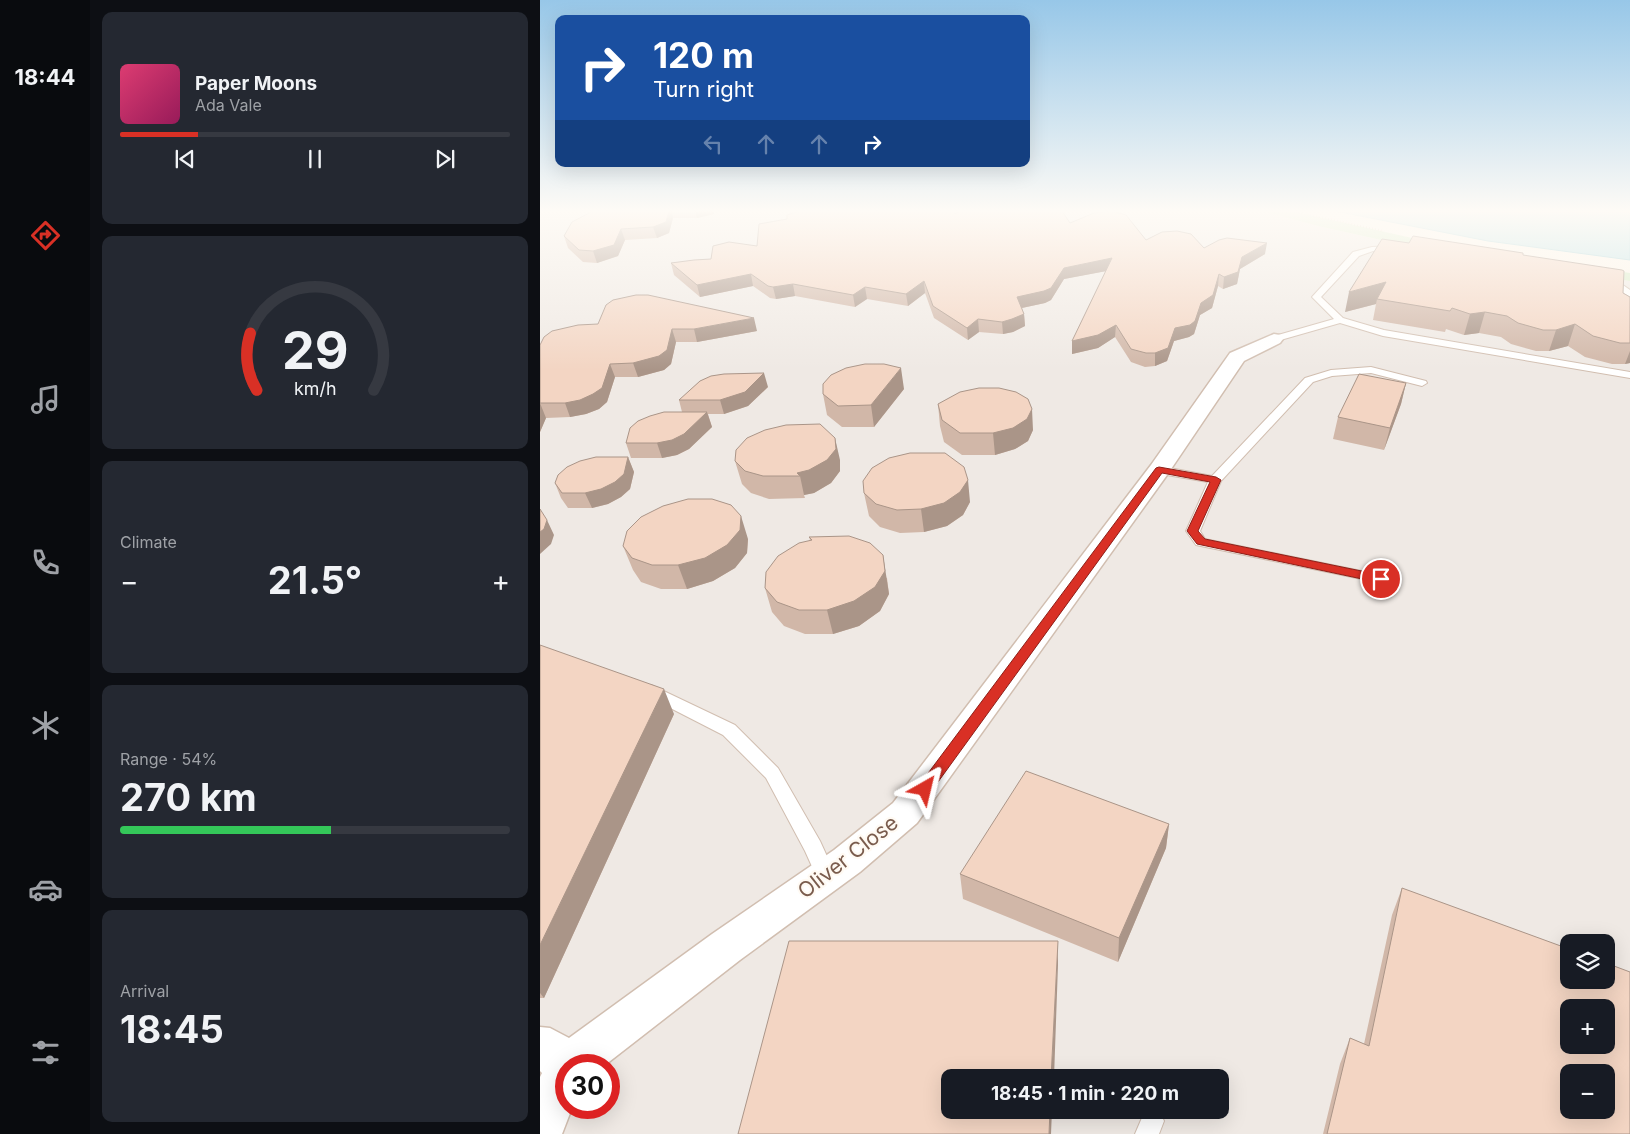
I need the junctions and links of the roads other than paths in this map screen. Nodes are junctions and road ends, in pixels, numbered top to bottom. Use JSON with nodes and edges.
{"nodes":[{"id":1,"x":1347,"y":264,"type":"edge"},
{"id":2,"x":1598,"y":282,"type":"edge"},
{"id":3,"x":1630,"y":294,"type":"edge"},
{"id":4,"x":1340,"y":320,"type":"junction"},
{"id":5,"x":1274,"y":339,"type":"joint"},
{"id":6,"x":1630,"y":375,"type":"edge"},
{"id":7,"x":1422,"y":383,"type":"dead end"},
{"id":8,"x":1159,"y":470,"type":"junction"},
{"id":9,"x":1216,"y":480,"type":"junction"},
{"id":10,"x":1381,"y":579,"type":"dead end"},
{"id":11,"x":637,"y":686,"type":"edge"},
{"id":12,"x":826,"y":876,"type":"junction"},
{"id":13,"x":540,"y":1049,"type":"edge"},
{"id":14,"x":583,"y":1054,"type":"edge"},
{"id":15,"x":555,"y":1055,"type":"edge"},
{"id":16,"x":555,"y":1095,"type":"edge"},
{"id":17,"x":540,"y":1131,"type":"edge"}],
"edges":[{"from":1,"to":4,"type":"lane"},
{"from":2,"to":3,"type":"lane"},
{"from":4,"to":5,"type":"lane"},
{"from":4,"to":6,"type":"lane"},
{"from":5,"to":8,"type":"street","name":"Oliver Close"},
{"from":7,"to":9,"type":"lane"},
{"from":8,"to":9,"type":"lane"},
{"from":8,"to":12,"type":"street","name":"Oliver Close"},
{"from":9,"to":10,"type":"lane"},
{"from":11,"to":12,"type":"lane"},
{"from":12,"to":14,"type":"street","name":"Oliver Close"},
{"from":13,"to":15,"type":"street"},
{"from":16,"to":17,"type":"street"}]}
